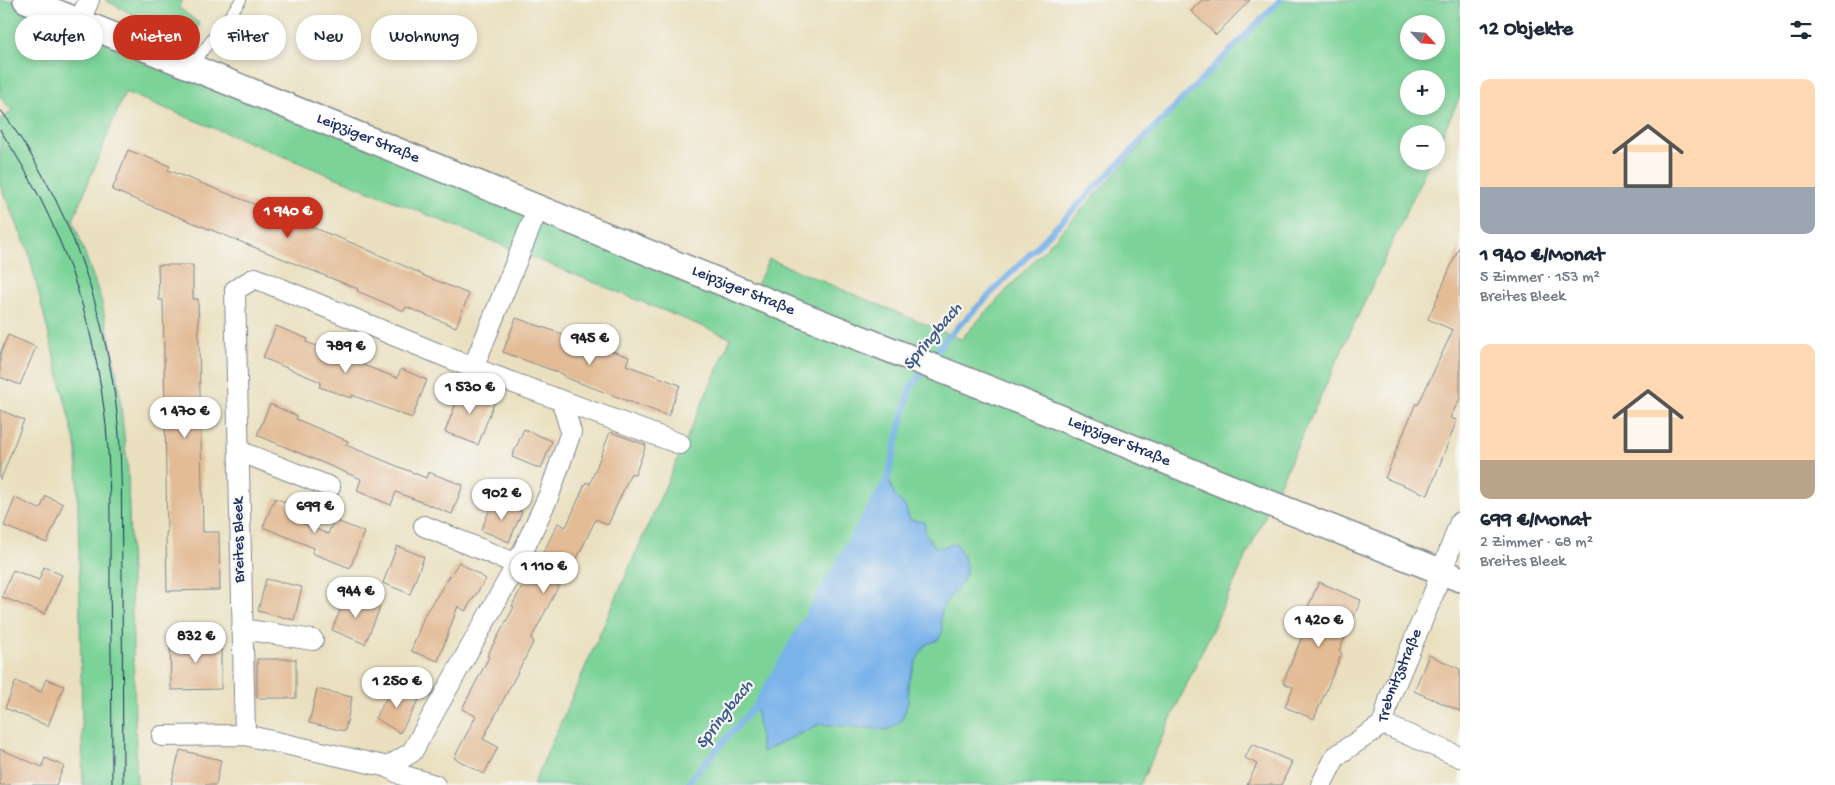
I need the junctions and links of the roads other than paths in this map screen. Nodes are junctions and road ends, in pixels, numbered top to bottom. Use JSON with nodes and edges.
{"nodes":[{"id":1,"x":26,"y":0,"type":"edge"},
{"id":2,"x":89,"y":0,"type":"edge"},
{"id":3,"x":241,"y":0,"type":"edge"},
{"id":4,"x":62,"y":15,"type":"edge"},
{"id":5,"x":82,"y":15,"type":"edge"},
{"id":6,"x":103,"y":32,"type":"edge"},
{"id":7,"x":190,"y":68,"type":"junction"},
{"id":8,"x":538,"y":208,"type":"junction"},
{"id":9,"x":473,"y":368,"type":"junction"},
{"id":10,"x":562,"y":402,"type":"junction"},
{"id":11,"x":680,"y":444,"type":"dead end"},
{"id":12,"x":239,"y":451,"type":"junction"},
{"id":13,"x":330,"y":488,"type":"dead end"},
{"id":14,"x":1460,"y":522,"type":"edge"},
{"id":15,"x":424,"y":526,"type":"dead end"},
{"id":16,"x":517,"y":564,"type":"junction"},
{"id":17,"x":1451,"y":575,"type":"edge"},
{"id":18,"x":242,"y":629,"type":"junction"},
{"id":19,"x":313,"y":640,"type":"dead end"},
{"id":20,"x":1383,"y":724,"type":"junction"},
{"id":21,"x":245,"y":735,"type":"junction"},
{"id":22,"x":162,"y":736,"type":"dead end"},
{"id":23,"x":1460,"y":757,"type":"edge"},
{"id":24,"x":388,"y":767,"type":"junction"},
{"id":25,"x":435,"y":785,"type":"edge"},
{"id":26,"x":1321,"y":785,"type":"edge"}],
"edges":[{"from":1,"to":4,"type":"street","name":"Leipziger Straße"},
{"from":2,"to":5,"type":"street"},
{"from":3,"to":7,"type":"lane"},
{"from":6,"to":7,"type":"street","name":"Leipziger Straße"},
{"from":7,"to":8,"type":"street","name":"Leipziger Straße"},
{"from":8,"to":9,"type":"street"},
{"from":8,"to":17,"type":"street","name":"Leipziger Straße"},
{"from":9,"to":10,"type":"street","name":"Breites Bleek"},
{"from":9,"to":12,"type":"street","name":"Breites Bleek"},
{"from":10,"to":11,"type":"street","name":"Breites Bleek"},
{"from":10,"to":16,"type":"street"},
{"from":12,"to":13,"type":"street"},
{"from":12,"to":18,"type":"street","name":"Breites Bleek"},
{"from":14,"to":17,"type":"street","name":"Trebnitzstraße"},
{"from":15,"to":16,"type":"street"},
{"from":16,"to":24,"type":"street"},
{"from":17,"to":20,"type":"street","name":"Trebnitzstraße"},
{"from":18,"to":19,"type":"street"},
{"from":18,"to":21,"type":"street","name":"Breites Bleek"},
{"from":20,"to":23,"type":"street"},
{"from":20,"to":26,"type":"street","name":"Trebnitzstraße"},
{"from":21,"to":22,"type":"street"},
{"from":21,"to":24,"type":"street"},
{"from":24,"to":25,"type":"street"}]}
